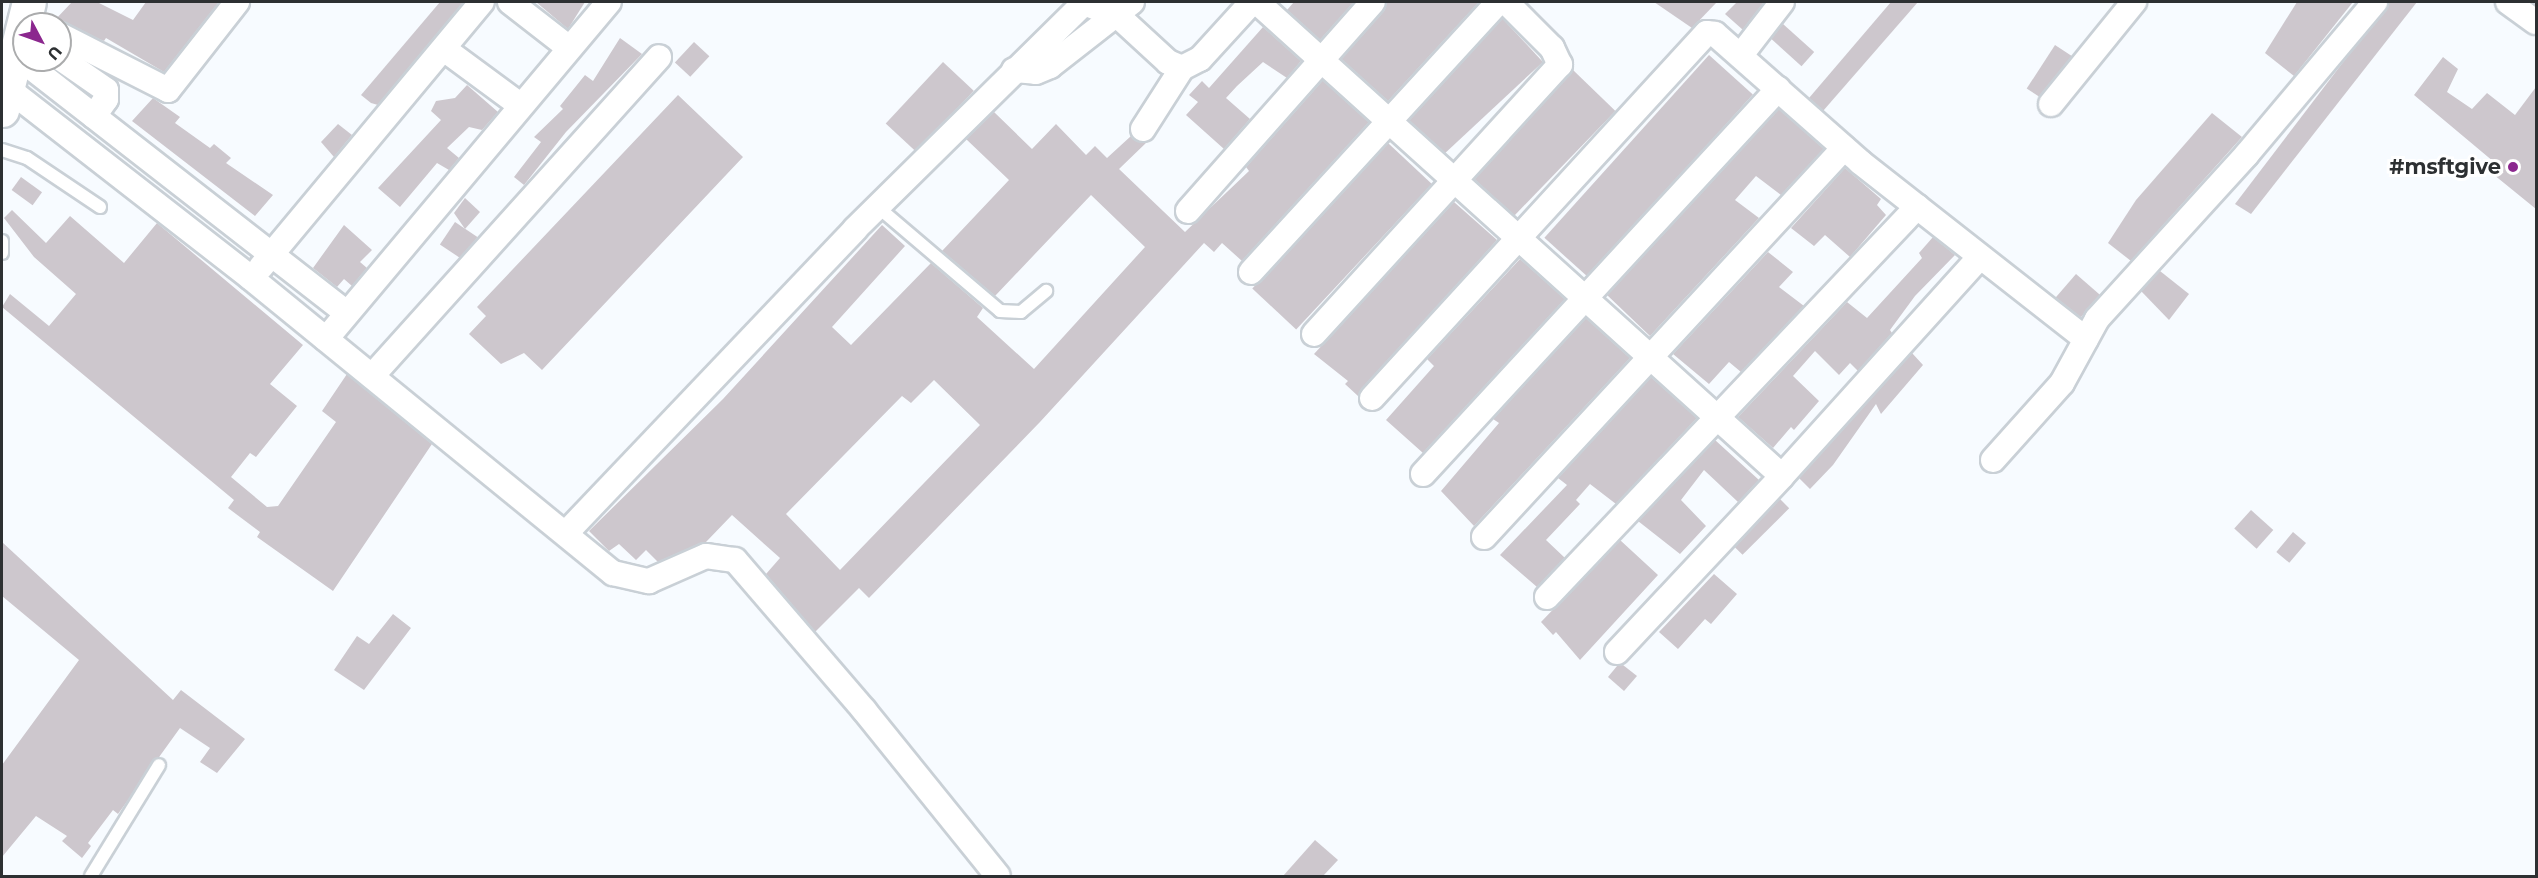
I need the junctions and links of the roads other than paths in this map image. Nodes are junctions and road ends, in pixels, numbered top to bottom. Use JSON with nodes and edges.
{"nodes":[{"id":1,"x":237,"y":2,"type":"edge"},
{"id":2,"x":482,"y":2,"type":"edge"},
{"id":3,"x":510,"y":2,"type":"edge"},
{"id":4,"x":609,"y":2,"type":"edge"},
{"id":5,"x":1084,"y":2,"type":"edge"},
{"id":6,"x":1255,"y":2,"type":"edge"},
{"id":7,"x":1373,"y":2,"type":"edge"},
{"id":8,"x":1498,"y":2,"type":"edge"},
{"id":9,"x":1506,"y":2,"type":"edge"},
{"id":10,"x":1782,"y":2,"type":"edge"},
{"id":11,"x":2134,"y":2,"type":"edge"},
{"id":12,"x":2375,"y":2,"type":"edge"},
{"id":13,"x":2508,"y":2,"type":"edge"},
{"id":14,"x":1125,"y":9,"type":"edge"},
{"id":15,"x":2536,"y":22,"type":"edge"},
{"id":16,"x":72,"y":41,"type":"edge"},
{"id":17,"x":569,"y":48,"type":"junction"},
{"id":18,"x":444,"y":49,"type":"junction"},
{"id":19,"x":1741,"y":55,"type":"junction"},
{"id":20,"x":659,"y":57,"type":"dead end"},
{"id":21,"x":1320,"y":60,"type":"junction"},
{"id":22,"x":72,"y":66,"type":"edge"},
{"id":23,"x":1182,"y":68,"type":"junction"},
{"id":24,"x":1014,"y":70,"type":"junction"},
{"id":25,"x":12,"y":72,"type":"edge"},
{"id":26,"x":60,"y":72,"type":"edge"},
{"id":27,"x":1778,"y":89,"type":"junction"},
{"id":28,"x":4,"y":99,"type":"edge"},
{"id":29,"x":520,"y":105,"type":"junction"},
{"id":30,"x":2051,"y":105,"type":"dead end"},
{"id":31,"x":94,"y":116,"type":"junction"},
{"id":32,"x":1389,"y":120,"type":"junction"},
{"id":33,"x":1143,"y":129,"type":"dead end"},
{"id":34,"x":1844,"y":148,"type":"junction"},
{"id":35,"x":2,"y":150,"type":"edge"},
{"id":36,"x":1455,"y":180,"type":"junction"},
{"id":37,"x":100,"y":207,"type":"dead end"},
{"id":38,"x":1917,"y":207,"type":"junction"},
{"id":39,"x":879,"y":208,"type":"junction"},
{"id":40,"x":1188,"y":211,"type":"dead end"},
{"id":41,"x":1519,"y":238,"type":"junction"},
{"id":42,"x":2,"y":241,"type":"edge"},
{"id":43,"x":2,"y":254,"type":"edge"},
{"id":44,"x":271,"y":254,"type":"junction"},
{"id":45,"x":1980,"y":257,"type":"junction"},
{"id":46,"x":1251,"y":272,"type":"dead end"},
{"id":47,"x":251,"y":278,"type":"junction"},
{"id":48,"x":1046,"y":291,"type":"dead end"},
{"id":49,"x":1585,"y":298,"type":"junction"},
{"id":50,"x":347,"y":313,"type":"junction"},
{"id":51,"x":1314,"y":333,"type":"dead end"},
{"id":52,"x":326,"y":339,"type":"junction"},
{"id":53,"x":2086,"y":339,"type":"junction"},
{"id":54,"x":1650,"y":356,"type":"junction"},
{"id":55,"x":372,"y":376,"type":"junction"},
{"id":56,"x":1372,"y":398,"type":"dead end"},
{"id":57,"x":1716,"y":416,"type":"junction"},
{"id":58,"x":1993,"y":460,"type":"dead end"},
{"id":59,"x":1423,"y":474,"type":"dead end"},
{"id":60,"x":1782,"y":476,"type":"junction"},
{"id":61,"x":566,"y":533,"type":"junction"},
{"id":62,"x":1484,"y":537,"type":"dead end"},
{"id":63,"x":1547,"y":597,"type":"dead end"},
{"id":64,"x":1617,"y":652,"type":"dead end"},
{"id":65,"x":159,"y":765,"type":"dead end"},
{"id":66,"x":91,"y":876,"type":"edge"},
{"id":67,"x":998,"y":876,"type":"edge"}],
"edges":[{"from":1,"to":16,"type":"street"},
{"from":2,"to":18,"type":"street"},
{"from":3,"to":17,"type":"street"},
{"from":4,"to":17,"type":"street"},
{"from":5,"to":14,"type":"street"},
{"from":5,"to":24,"type":"street"},
{"from":6,"to":21,"type":"street"},
{"from":6,"to":23,"type":"street"},
{"from":7,"to":21,"type":"street"},
{"from":8,"to":32,"type":"street"},
{"from":9,"to":36,"type":"street"},
{"from":10,"to":19,"type":"street"},
{"from":11,"to":30,"type":"street"},
{"from":12,"to":53,"type":"street"},
{"from":13,"to":15,"type":"street"},
{"from":14,"to":23,"type":"street"},
{"from":14,"to":24,"type":"street"},
{"from":17,"to":29,"type":"street"},
{"from":18,"to":29,"type":"street"},
{"from":18,"to":44,"type":"street"},
{"from":19,"to":27,"type":"street"},
{"from":19,"to":41,"type":"street"},
{"from":20,"to":55,"type":"street"},
{"from":21,"to":32,"type":"street"},
{"from":21,"to":40,"type":"street"},
{"from":22,"to":31,"type":"street"},
{"from":23,"to":33,"type":"street"},
{"from":24,"to":39,"type":"street"},
{"from":25,"to":28,"type":"highway"},
{"from":26,"to":31,"type":"street"},
{"from":27,"to":34,"type":"street"},
{"from":27,"to":49,"type":"street"},
{"from":28,"to":47,"type":"street"},
{"from":29,"to":50,"type":"street"},
{"from":31,"to":44,"type":"street"},
{"from":32,"to":36,"type":"street"},
{"from":32,"to":46,"type":"street"},
{"from":34,"to":38,"type":"street"},
{"from":34,"to":54,"type":"street"},
{"from":35,"to":37,"type":"lane"},
{"from":36,"to":41,"type":"street"},
{"from":36,"to":51,"type":"street"},
{"from":38,"to":45,"type":"street"},
{"from":38,"to":57,"type":"street"},
{"from":39,"to":48,"type":"lane"},
{"from":39,"to":61,"type":"street"},
{"from":41,"to":49,"type":"street"},
{"from":41,"to":56,"type":"street"},
{"from":42,"to":43,"type":"lane"},
{"from":44,"to":47,"type":"street"},
{"from":44,"to":50,"type":"street"},
{"from":45,"to":53,"type":"street"},
{"from":45,"to":60,"type":"street"},
{"from":47,"to":52,"type":"street"},
{"from":49,"to":54,"type":"street"},
{"from":49,"to":59,"type":"street"},
{"from":50,"to":52,"type":"street"},
{"from":52,"to":55,"type":"street"},
{"from":53,"to":58,"type":"street"},
{"from":54,"to":57,"type":"street"},
{"from":54,"to":62,"type":"street"},
{"from":55,"to":61,"type":"street"},
{"from":57,"to":60,"type":"street"},
{"from":57,"to":63,"type":"street"},
{"from":60,"to":64,"type":"street"},
{"from":61,"to":67,"type":"street"},
{"from":65,"to":66,"type":"lane"}]}
